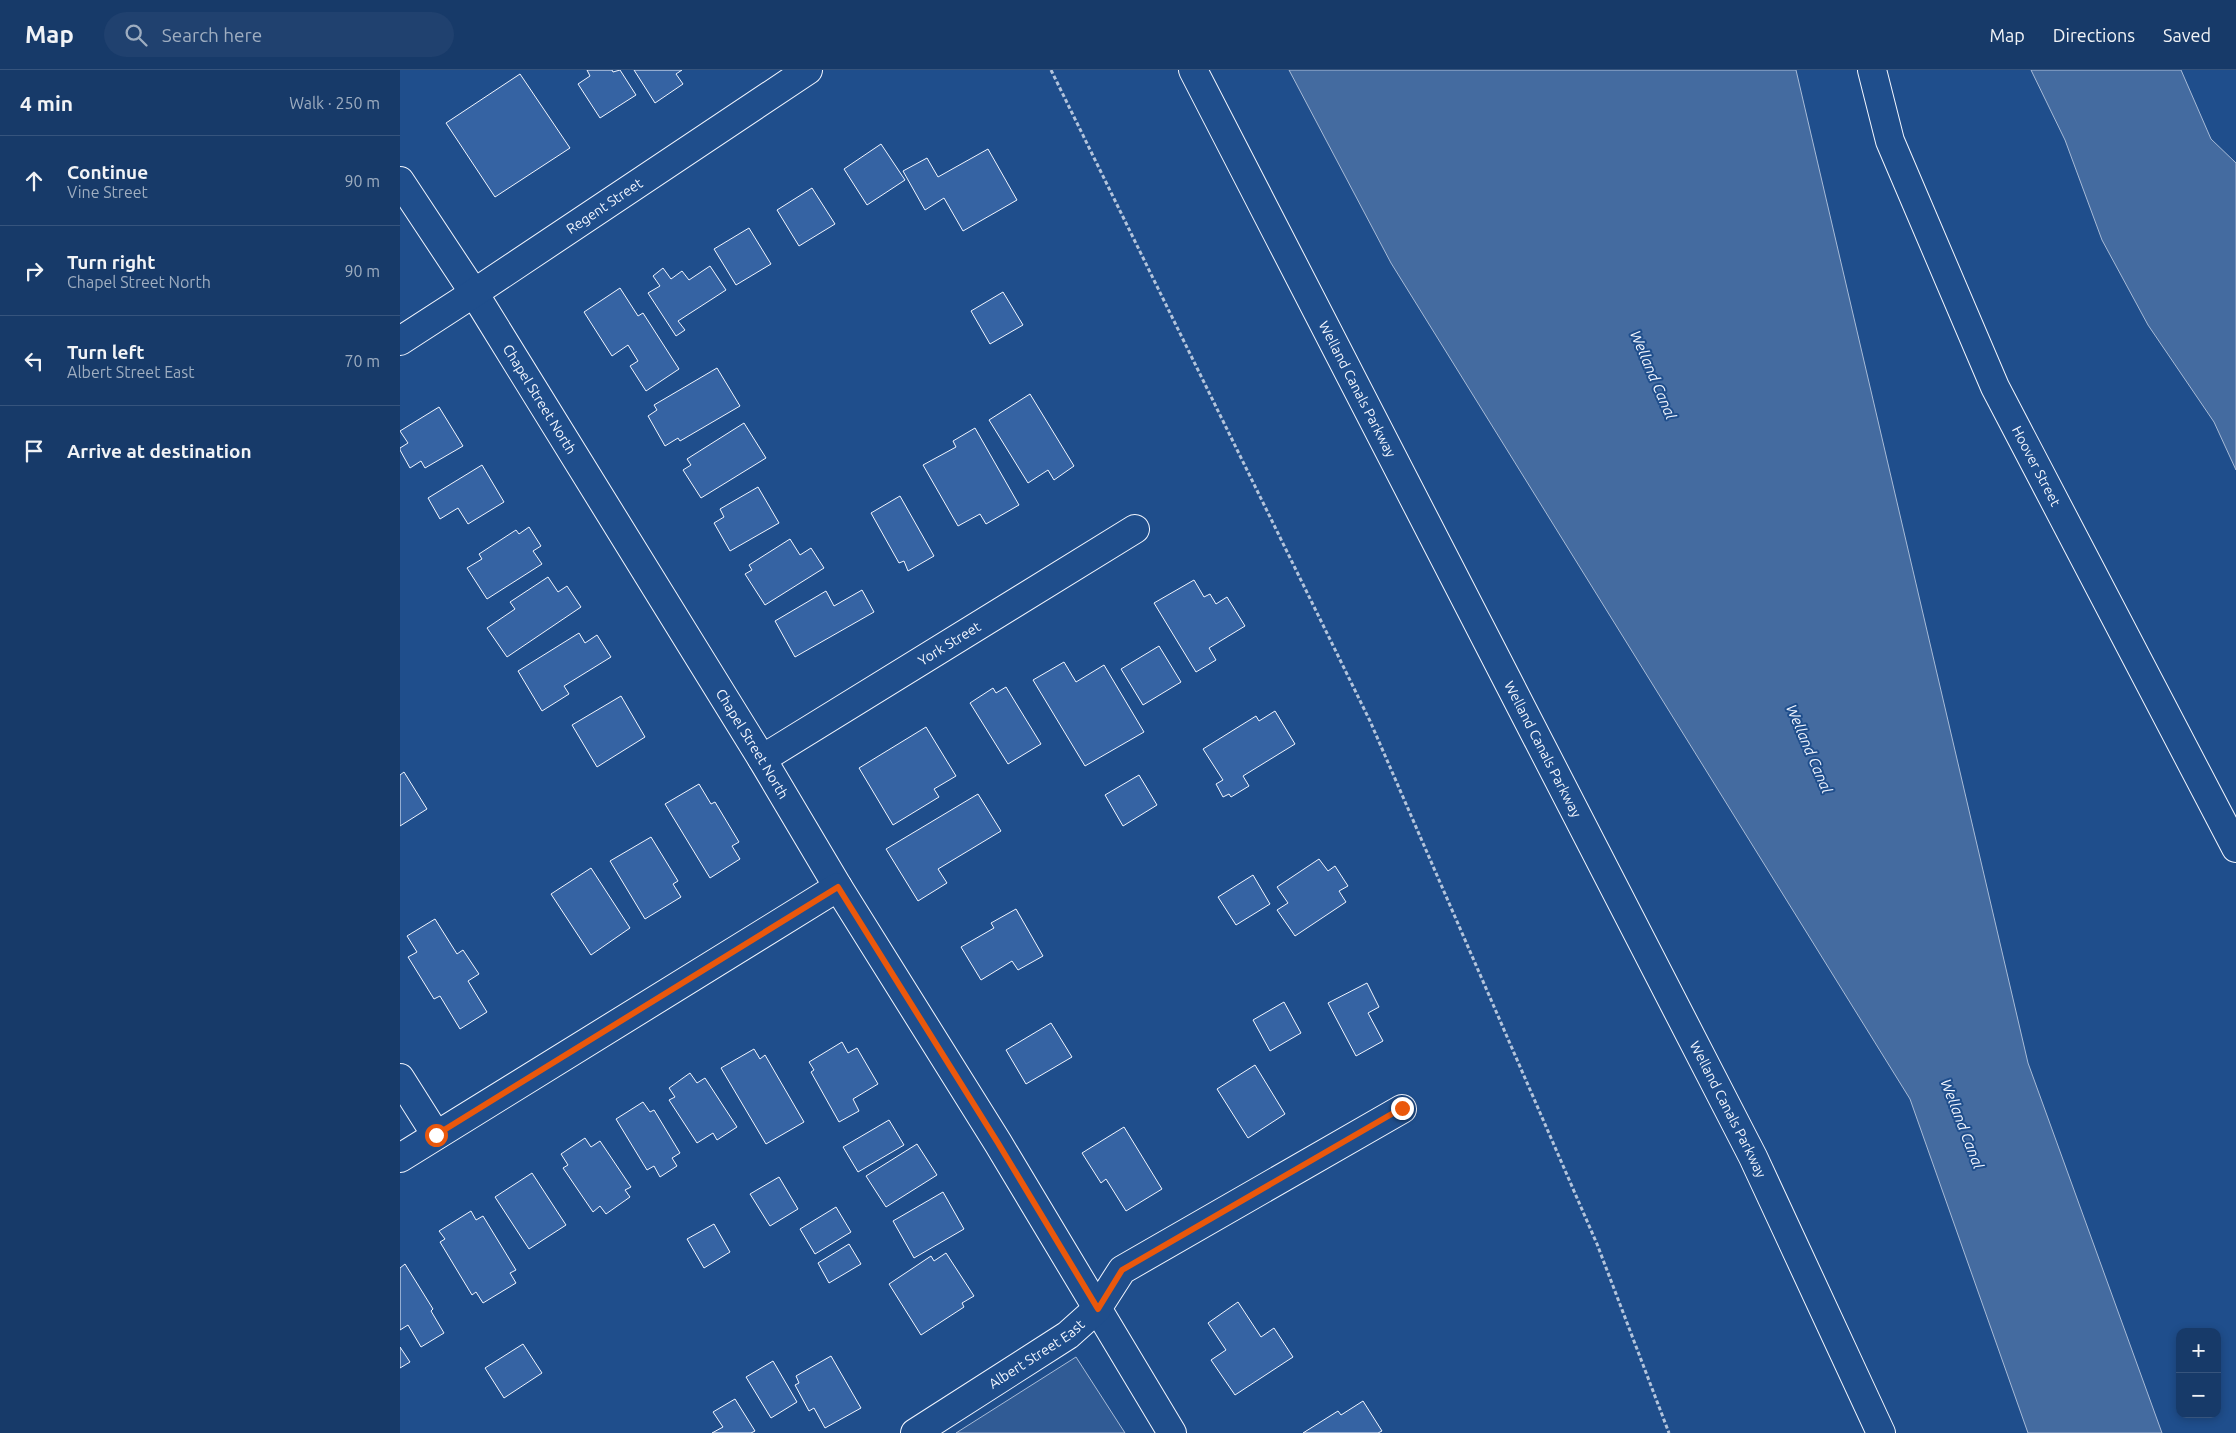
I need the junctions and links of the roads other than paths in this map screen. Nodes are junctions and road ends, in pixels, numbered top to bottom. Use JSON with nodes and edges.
{"nodes":[{"id":1,"x":808,"y":70,"type":"edge"},
{"id":2,"x":1193,"y":70,"type":"edge"},
{"id":3,"x":1872,"y":70,"type":"edge"},
{"id":4,"x":400,"y":181,"type":"edge"},
{"id":5,"x":474,"y":293,"type":"junction"},
{"id":6,"x":400,"y":341,"type":"edge"},
{"id":7,"x":1135,"y":529,"type":"dead end"},
{"id":8,"x":762,"y":759,"type":"junction"},
{"id":9,"x":2236,"y":848,"type":"edge"},
{"id":10,"x":838,"y":887,"type":"junction"},
{"id":11,"x":400,"y":1078,"type":"edge"},
{"id":12,"x":1402,"y":1108,"type":"dead end"},
{"id":13,"x":436,"y":1135,"type":"junction"},
{"id":14,"x":400,"y":1158,"type":"edge"},
{"id":15,"x":1098,"y":1309,"type":"junction"},
{"id":16,"x":915,"y":1433,"type":"edge"},
{"id":17,"x":1172,"y":1433,"type":"edge"},
{"id":18,"x":1881,"y":1433,"type":"edge"}],
"edges":[{"from":1,"to":5,"type":"street","name":"Regent Street"},
{"from":2,"to":18,"type":"street","name":"Welland Canals Parkway"},
{"from":3,"to":9,"type":"street","name":"Hoover Street"},
{"from":4,"to":5,"type":"street","name":"Chapel Street North"},
{"from":5,"to":6,"type":"street","name":"Regent Street"},
{"from":5,"to":8,"type":"street","name":"Chapel Street North"},
{"from":7,"to":8,"type":"street","name":"York Street"},
{"from":8,"to":10,"type":"street","name":"Chapel Street North"},
{"from":10,"to":13,"type":"street"},
{"from":10,"to":15,"type":"street","name":"Chapel Street North"},
{"from":11,"to":13,"type":"street"},
{"from":12,"to":15,"type":"street","name":"Albert Street East"},
{"from":13,"to":14,"type":"street"},
{"from":15,"to":16,"type":"street","name":"Albert Street East"},
{"from":15,"to":17,"type":"street","name":"Chapel Street North"}]}
